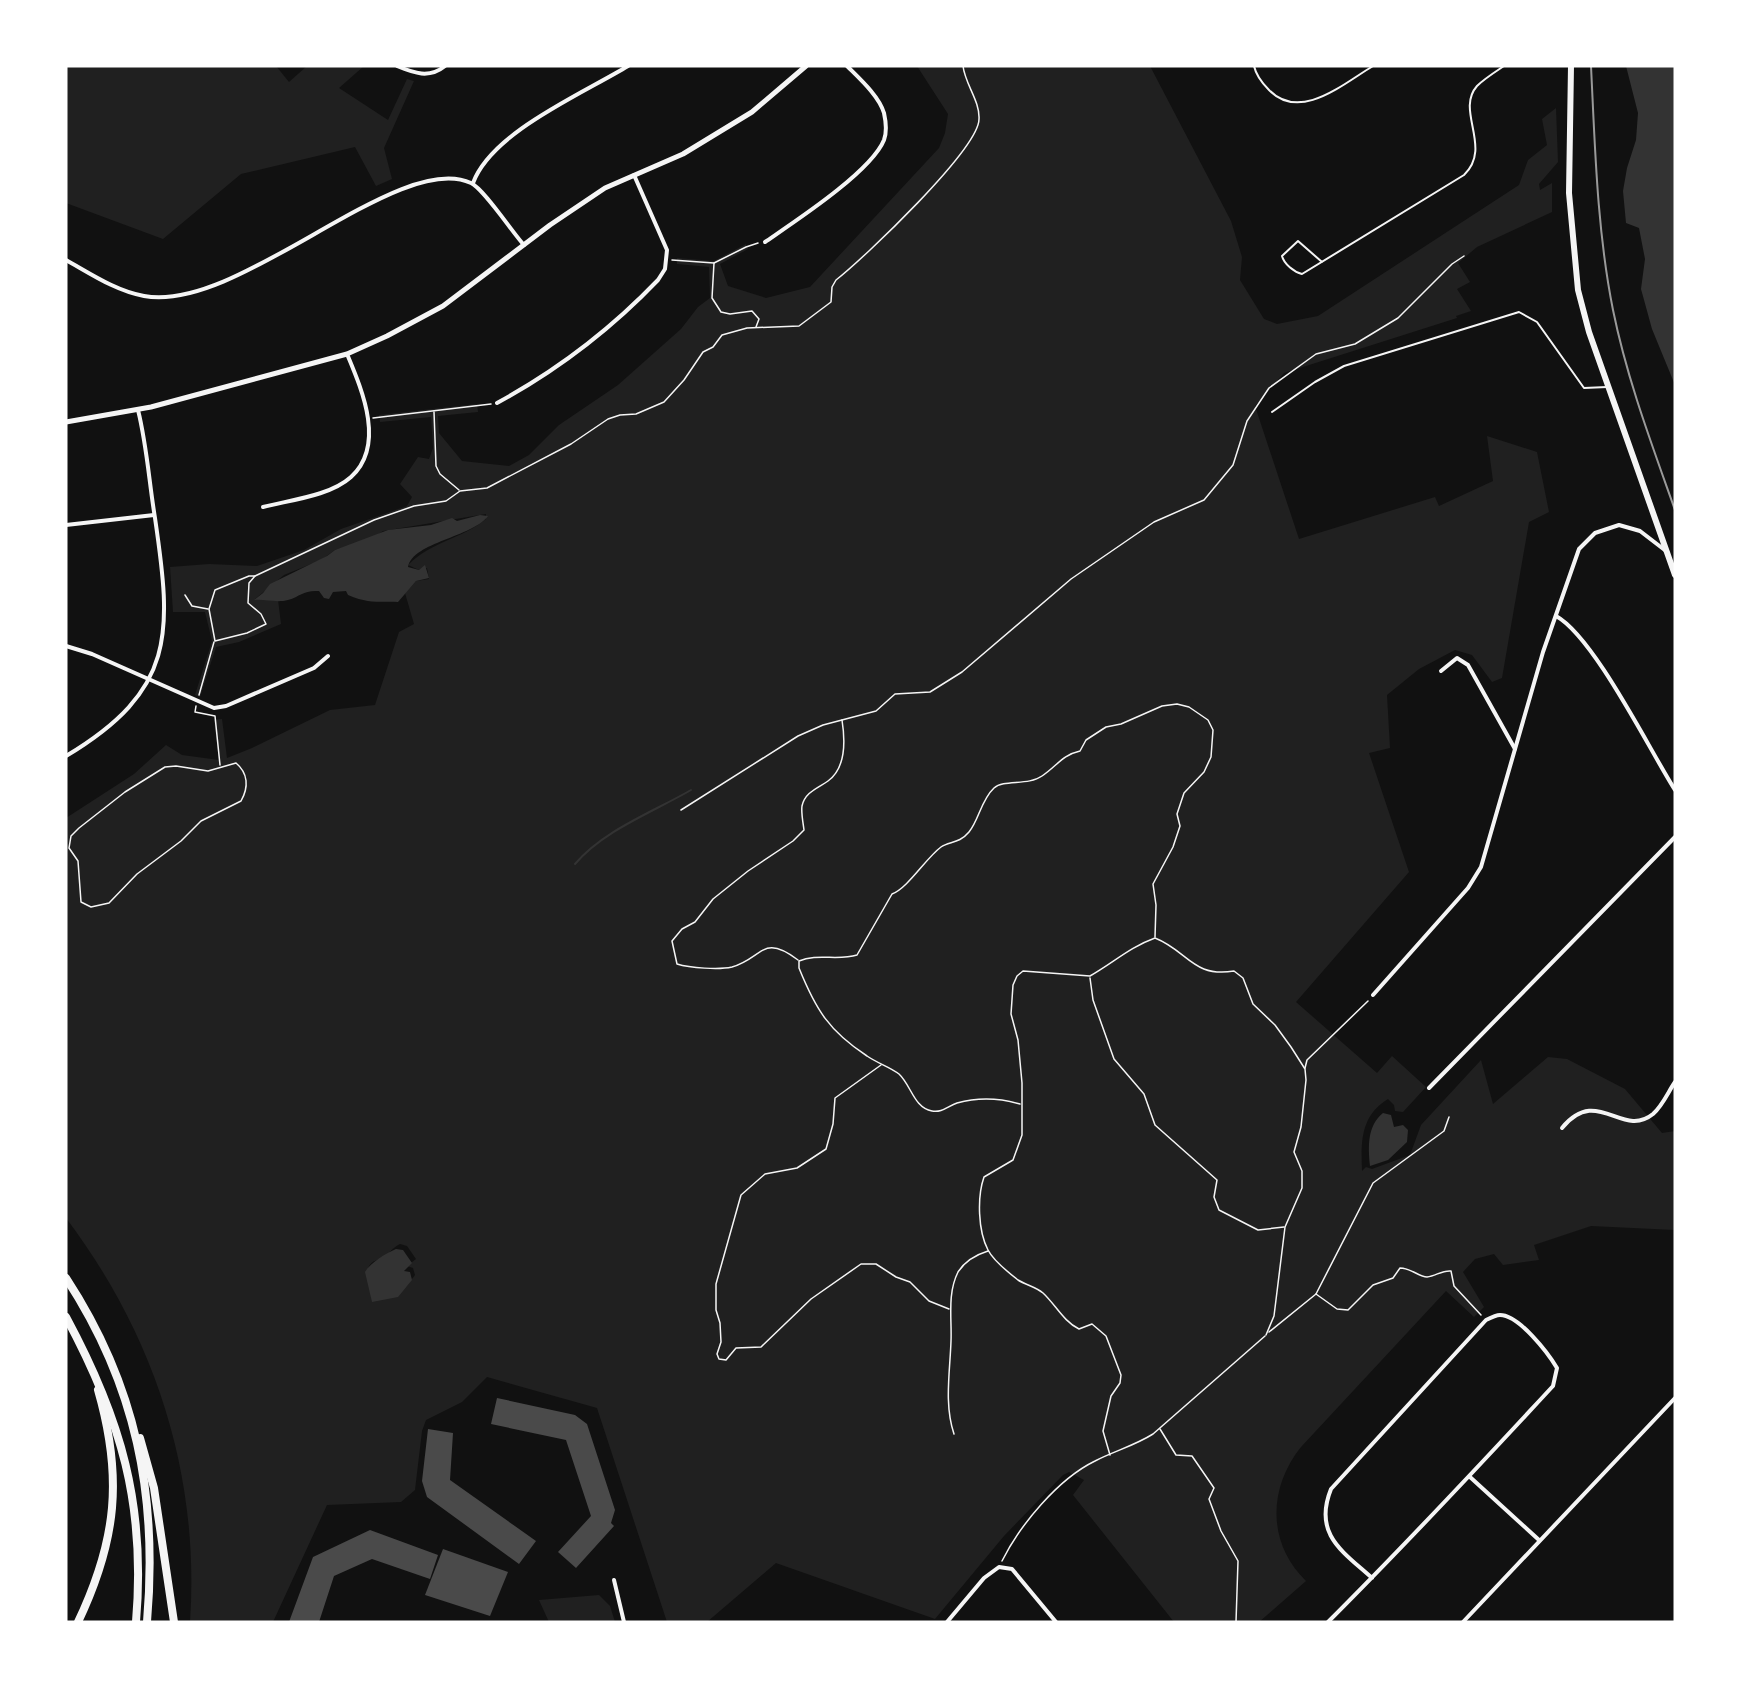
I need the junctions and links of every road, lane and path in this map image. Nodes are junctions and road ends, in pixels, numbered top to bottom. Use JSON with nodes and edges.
{"nodes":[{"id":1,"x":397,"y":66,"type":"edge"},
{"id":2,"x":445,"y":66,"type":"edge"},
{"id":3,"x":628,"y":66,"type":"edge"},
{"id":4,"x":806,"y":66,"type":"edge"},
{"id":5,"x":847,"y":66,"type":"edge"},
{"id":6,"x":963,"y":66,"type":"edge"},
{"id":7,"x":1254,"y":66,"type":"edge"},
{"id":8,"x":1373,"y":66,"type":"edge"},
{"id":9,"x":1504,"y":66,"type":"edge"},
{"id":10,"x":1571,"y":66,"type":"edge"},
{"id":11,"x":634,"y":175,"type":"junction"},
{"id":12,"x":473,"y":183,"type":"junction"},
{"id":13,"x":765,"y":242,"type":"joint"},
{"id":14,"x":524,"y":245,"type":"junction"},
{"id":15,"x":1464,"y":256,"type":"dead end"},
{"id":16,"x":66,"y":260,"type":"edge"},
{"id":17,"x":667,"y":260,"type":"junction"},
{"id":18,"x":1322,"y":262,"type":"junction"},
{"id":19,"x":714,"y":263,"type":"junction"},
{"id":20,"x":756,"y":327,"type":"junction"},
{"id":21,"x":347,"y":354,"type":"junction"},
{"id":22,"x":1609,"y":386,"type":"junction"},
{"id":23,"x":497,"y":403,"type":"joint"},
{"id":24,"x":138,"y":410,"type":"junction"},
{"id":25,"x":434,"y":412,"type":"junction"},
{"id":26,"x":1272,"y":412,"type":"dead end"},
{"id":27,"x":370,"y":418,"type":"junction"},
{"id":28,"x":66,"y":422,"type":"edge"},
{"id":29,"x":460,"y":491,"type":"junction"},
{"id":30,"x":263,"y":507,"type":"dead end"},
{"id":31,"x":154,"y":515,"type":"junction"},
{"id":32,"x":66,"y":525,"type":"edge"},
{"id":33,"x":1667,"y":551,"type":"junction"},
{"id":34,"x":1675,"y":575,"type":"edge"},
{"id":35,"x":255,"y":576,"type":"junction"},
{"id":36,"x":185,"y":595,"type":"dead end"},
{"id":37,"x":209,"y":609,"type":"junction"},
{"id":38,"x":1556,"y":616,"type":"junction"},
{"id":39,"x":66,"y":646,"type":"edge"},
{"id":40,"x":328,"y":656,"type":"dead end"},
{"id":41,"x":1441,"y":671,"type":"dead end"},
{"id":42,"x":149,"y":679,"type":"junction"},
{"id":43,"x":842,"y":719,"type":"junction"},
{"id":44,"x":1515,"y":750,"type":"junction"},
{"id":45,"x":66,"y":756,"type":"edge"},
{"id":46,"x":1675,"y":790,"type":"edge"},
{"id":47,"x":681,"y":810,"type":"dead end"},
{"id":48,"x":201,"y":821,"type":"joint"},
{"id":49,"x":1675,"y":837,"type":"edge"},
{"id":50,"x":1155,"y":938,"type":"junction"},
{"id":51,"x":799,"y":961,"type":"junction"},
{"id":52,"x":1090,"y":976,"type":"junction"},
{"id":53,"x":1373,"y":995,"type":"joint"},
{"id":54,"x":882,"y":1064,"type":"junction"},
{"id":55,"x":1305,"y":1069,"type":"junction"},
{"id":56,"x":1675,"y":1082,"type":"edge"},
{"id":57,"x":1429,"y":1088,"type":"dead end"},
{"id":58,"x":1022,"y":1104,"type":"junction"},
{"id":59,"x":1449,"y":1117,"type":"dead end"},
{"id":60,"x":1562,"y":1128,"type":"dead end"},
{"id":61,"x":1285,"y":1227,"type":"junction"},
{"id":62,"x":988,"y":1251,"type":"junction"},
{"id":63,"x":66,"y":1278,"type":"edge"},
{"id":64,"x":1316,"y":1294,"type":"junction"},
{"id":65,"x":949,"y":1309,"type":"junction"},
{"id":66,"x":66,"y":1317,"type":"edge"},
{"id":67,"x":1486,"y":1320,"type":"junction"},
{"id":68,"x":1266,"y":1335,"type":"junction"},
{"id":69,"x":93,"y":1371,"type":"junction"},
{"id":70,"x":1675,"y":1398,"type":"edge"},
{"id":71,"x":130,"y":1410,"type":"junction"},
{"id":72,"x":1160,"y":1429,"type":"junction"},
{"id":73,"x":954,"y":1434,"type":"dead end"},
{"id":74,"x":1110,"y":1455,"type":"junction"},
{"id":75,"x":1470,"y":1477,"type":"junction"},
{"id":76,"x":1539,"y":1540,"type":"junction"},
{"id":77,"x":999,"y":1567,"type":"junction"},
{"id":78,"x":1372,"y":1578,"type":"junction"},
{"id":79,"x":614,"y":1580,"type":"dead end"},
{"id":80,"x":78,"y":1622,"type":"edge"},
{"id":81,"x":136,"y":1622,"type":"edge"},
{"id":82,"x":147,"y":1622,"type":"edge"},
{"id":83,"x":174,"y":1622,"type":"edge"},
{"id":84,"x":624,"y":1622,"type":"edge"},
{"id":85,"x":947,"y":1622,"type":"edge"},
{"id":86,"x":1056,"y":1622,"type":"edge"},
{"id":87,"x":1236,"y":1622,"type":"edge"},
{"id":88,"x":1328,"y":1622,"type":"edge"},
{"id":89,"x":1463,"y":1622,"type":"edge"}],
"edges":[{"from":1,"to":2,"type":"street"},
{"from":3,"to":12,"type":"street"},
{"from":4,"to":11,"type":"street"},
{"from":5,"to":13,"type":"street"},
{"from":6,"to":20,"type":"path"},
{"from":7,"to":8,"type":"lane"},
{"from":9,"to":18,"type":"lane"},
{"from":10,"to":22,"type":"main road"},
{"from":11,"to":14,"type":"street"},
{"from":11,"to":17,"type":"street"},
{"from":12,"to":14,"type":"street"},
{"from":12,"to":16,"type":"street"},
{"from":13,"to":19,"type":"path"},
{"from":14,"to":21,"type":"street"},
{"from":15,"to":43,"type":"path"},
{"from":17,"to":19,"type":"path"},
{"from":17,"to":23,"type":"street"},
{"from":18,"to":18,"type":"lane"},
{"from":19,"to":20,"type":"path"},
{"from":20,"to":29,"type":"path"},
{"from":21,"to":24,"type":"street"},
{"from":21,"to":27,"type":"street"},
{"from":22,"to":26,"type":"lane"},
{"from":22,"to":33,"type":"main road"},
{"from":23,"to":25,"type":"path"},
{"from":24,"to":28,"type":"street"},
{"from":24,"to":31,"type":"street"},
{"from":25,"to":27,"type":"path"},
{"from":25,"to":29,"type":"path"},
{"from":27,"to":30,"type":"street"},
{"from":29,"to":35,"type":"path"},
{"from":31,"to":32,"type":"street"},
{"from":31,"to":42,"type":"street"},
{"from":33,"to":34,"type":"main road"},
{"from":33,"to":38,"type":"street"},
{"from":35,"to":37,"type":"path"},
{"from":35,"to":37,"type":"path"},
{"from":36,"to":37,"type":"path"},
{"from":38,"to":44,"type":"street"},
{"from":38,"to":46,"type":"street"},
{"from":39,"to":42,"type":"street"},
{"from":40,"to":42,"type":"street"},
{"from":41,"to":44,"type":"street"},
{"from":42,"to":45,"type":"street"},
{"from":43,"to":47,"type":"path"},
{"from":43,"to":51,"type":"path"},
{"from":44,"to":53,"type":"street"},
{"from":48,"to":48,"type":"path"},
{"from":49,"to":57,"type":"street"},
{"from":50,"to":51,"type":"path"},
{"from":50,"to":52,"type":"path"},
{"from":50,"to":55,"type":"path"},
{"from":51,"to":54,"type":"path"},
{"from":52,"to":58,"type":"path"},
{"from":52,"to":61,"type":"path"},
{"from":53,"to":55,"type":"path"},
{"from":54,"to":58,"type":"path"},
{"from":54,"to":65,"type":"path"},
{"from":55,"to":61,"type":"path"},
{"from":56,"to":60,"type":"street"},
{"from":58,"to":62,"type":"path"},
{"from":59,"to":64,"type":"path"},
{"from":61,"to":68,"type":"path"},
{"from":62,"to":65,"type":"path"},
{"from":62,"to":74,"type":"path"},
{"from":63,"to":71,"type":"highway"},
{"from":64,"to":67,"type":"path"},
{"from":64,"to":68,"type":"path"},
{"from":65,"to":73,"type":"path"},
{"from":66,"to":69,"type":"highway"},
{"from":67,"to":75,"type":"street"},
{"from":67,"to":78,"type":"street"},
{"from":68,"to":72,"type":"path"},
{"from":69,"to":80,"type":"highway"},
{"from":69,"to":81,"type":"highway"},
{"from":70,"to":76,"type":"street"},
{"from":71,"to":82,"type":"highway"},
{"from":71,"to":83,"type":"highway"},
{"from":72,"to":74,"type":"path"},
{"from":72,"to":87,"type":"path"},
{"from":74,"to":77,"type":"path"},
{"from":75,"to":76,"type":"street"},
{"from":75,"to":78,"type":"street"},
{"from":76,"to":89,"type":"street"},
{"from":77,"to":85,"type":"street"},
{"from":77,"to":86,"type":"street"},
{"from":78,"to":88,"type":"street"},
{"from":79,"to":84,"type":"street"}]}
